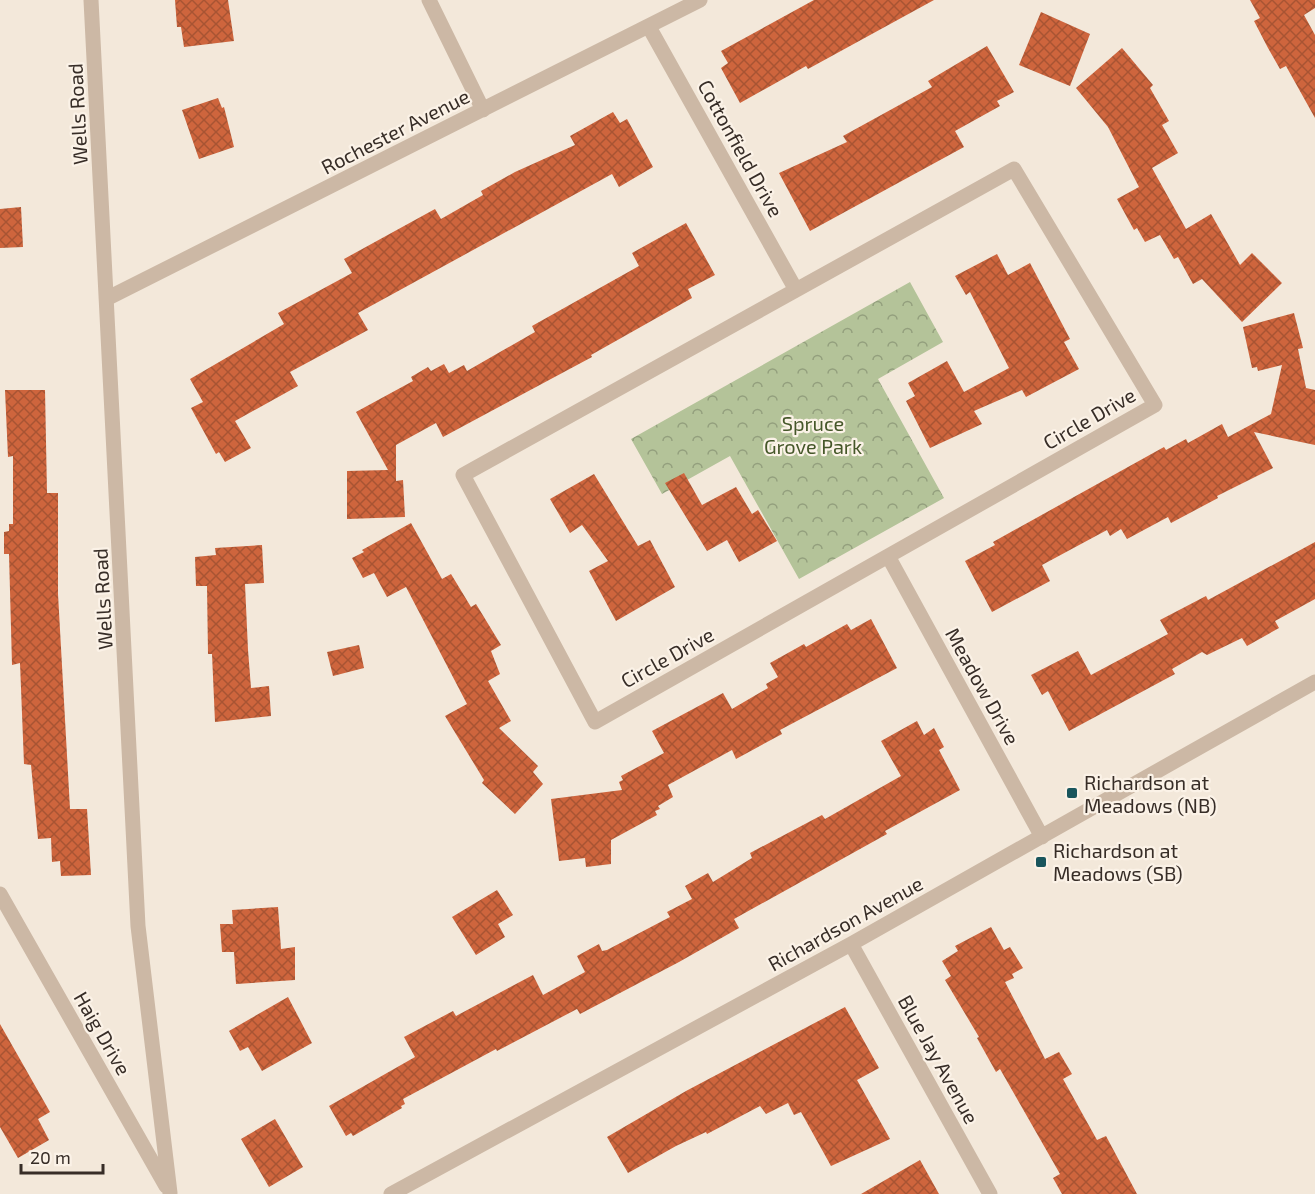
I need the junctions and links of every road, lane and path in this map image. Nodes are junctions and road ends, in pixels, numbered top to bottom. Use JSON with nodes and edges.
{"nodes":[{"id":1,"x":91,"y":0,"type":"edge"},
{"id":2,"x":429,"y":0,"type":"edge"},
{"id":3,"x":700,"y":0,"type":"edge"},
{"id":4,"x":649,"y":27,"type":"junction"},
{"id":5,"x":483,"y":110,"type":"junction"},
{"id":6,"x":796,"y":290,"type":"junction"},
{"id":7,"x":108,"y":298,"type":"junction"},
{"id":8,"x":888,"y":556,"type":"junction"},
{"id":9,"x":1315,"y":682,"type":"edge"},
{"id":10,"x":1042,"y":837,"type":"junction"},
{"id":11,"x":0,"y":894,"type":"edge"},
{"id":12,"x":851,"y":944,"type":"junction"},
{"id":13,"x":169,"y":1194,"type":"edge"},
{"id":14,"x":391,"y":1194,"type":"edge"},
{"id":15,"x":990,"y":1194,"type":"edge"}],
"edges":[{"from":1,"to":7,"type":"street","name":"Wells Road"},
{"from":2,"to":5,"type":"street"},
{"from":3,"to":4,"type":"street","name":"Rochester Avenue"},
{"from":4,"to":5,"type":"street","name":"Rochester Avenue"},
{"from":4,"to":6,"type":"street","name":"Cottonfield Drive"},
{"from":5,"to":7,"type":"street","name":"Rochester Avenue"},
{"from":6,"to":8,"type":"street","name":"Circle Drive"},
{"from":6,"to":8,"type":"street","name":"Circle Drive"},
{"from":7,"to":13,"type":"street","name":"Wells Road"},
{"from":8,"to":10,"type":"street","name":"Meadow Drive"},
{"from":9,"to":10,"type":"street","name":"Richardson Avenue"},
{"from":10,"to":12,"type":"street","name":"Richardson Avenue"},
{"from":11,"to":13,"type":"street","name":"Haig Drive"},
{"from":12,"to":14,"type":"street","name":"Richardson Avenue"},
{"from":12,"to":15,"type":"street","name":"Blue Jay Avenue"}]}
